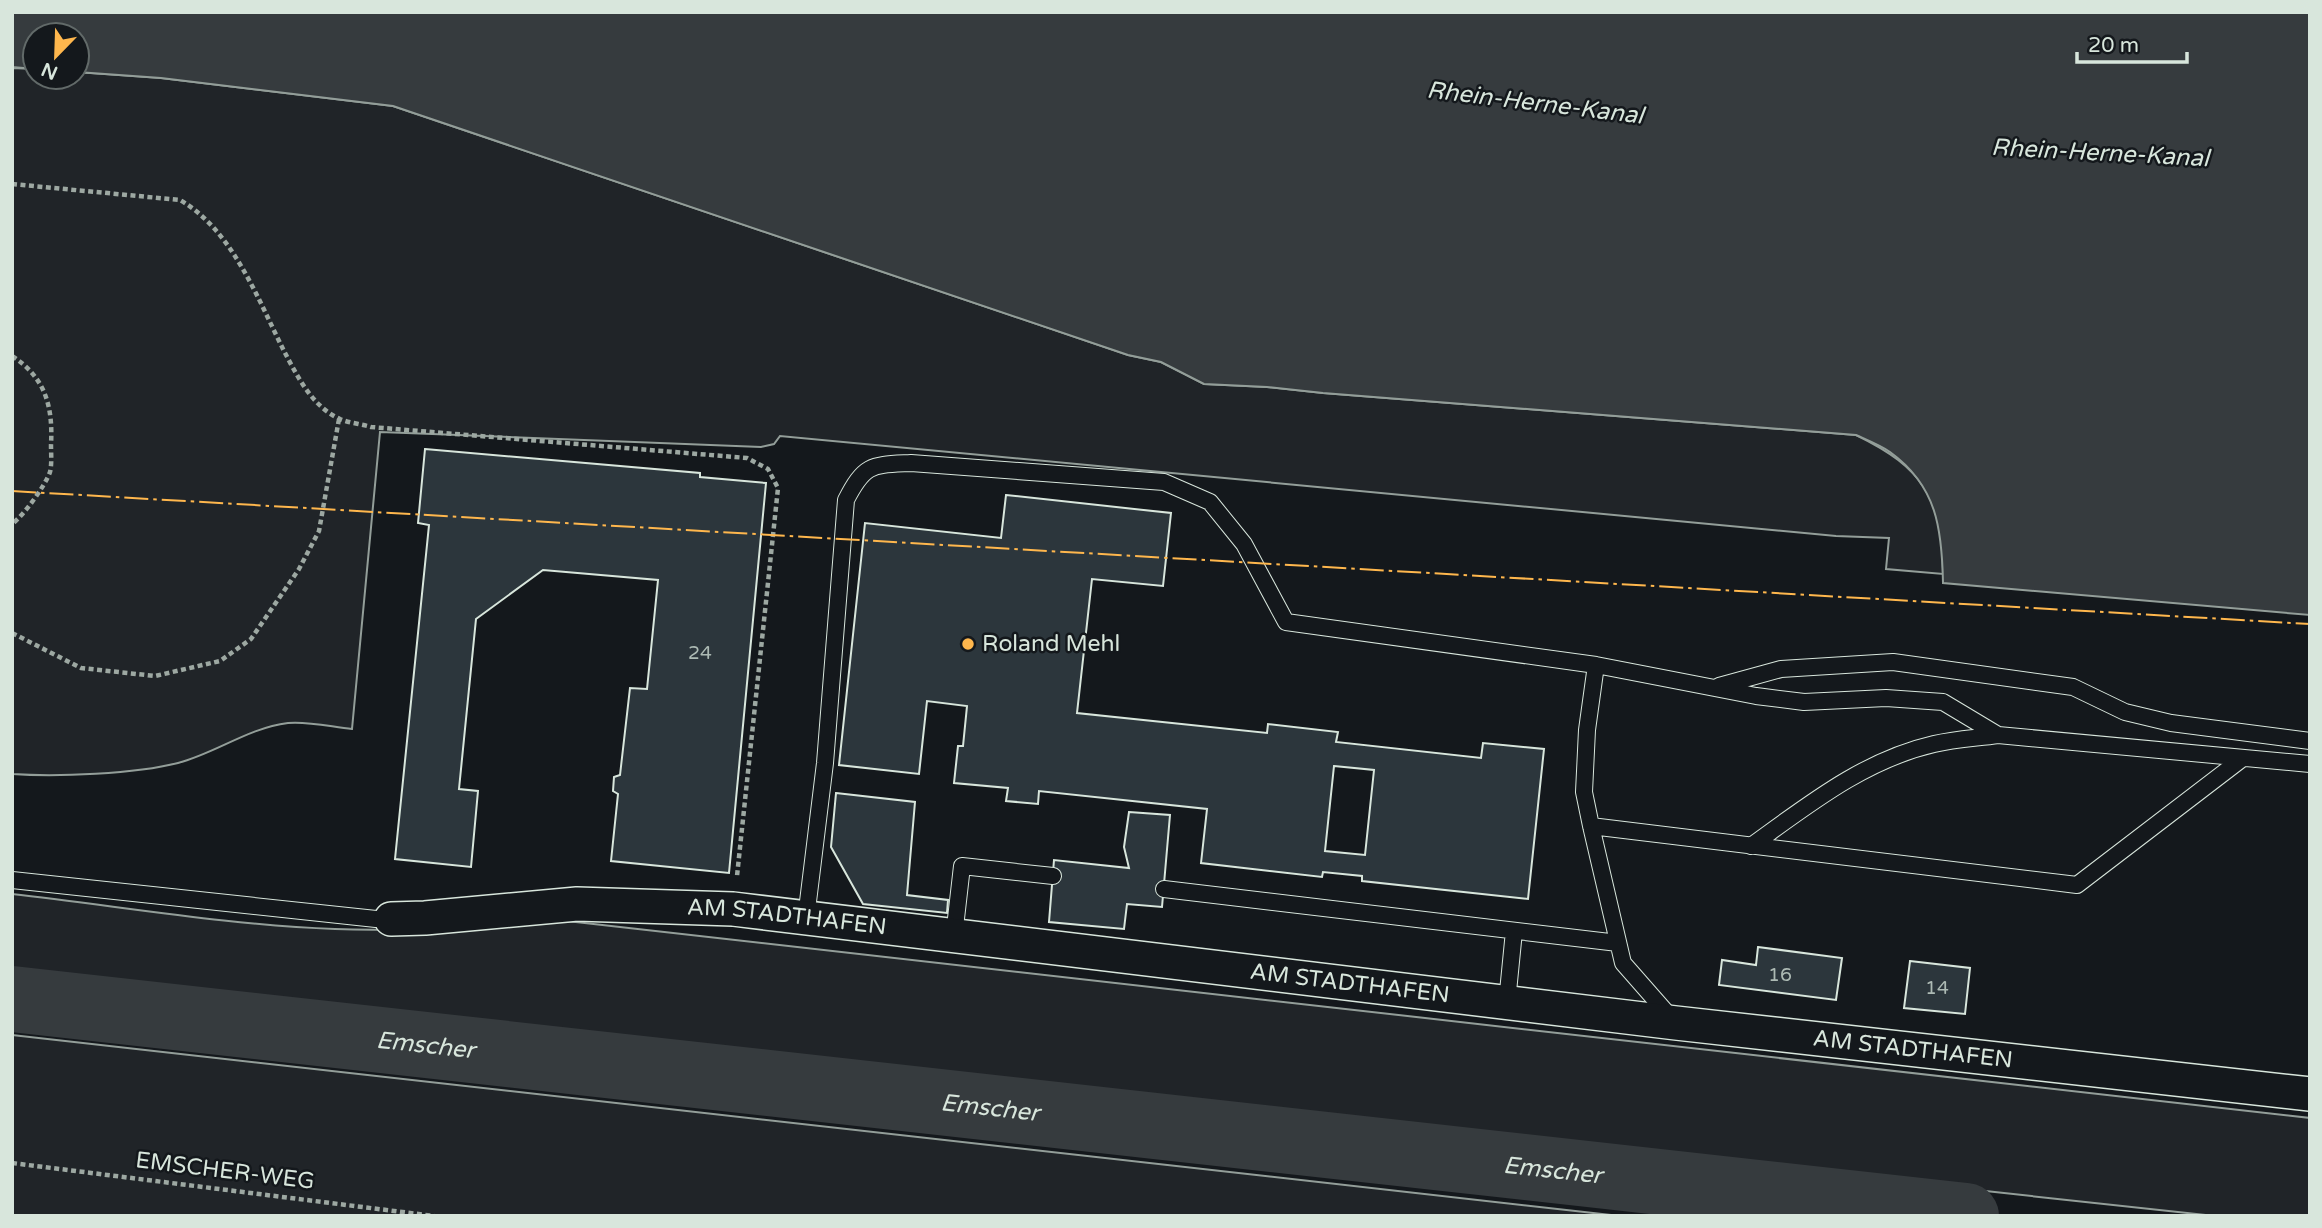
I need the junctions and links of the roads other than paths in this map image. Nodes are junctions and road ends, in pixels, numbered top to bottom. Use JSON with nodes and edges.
{"nodes":[{"id":1,"x":1596,"y":665,"type":"junction"},
{"id":2,"x":1713,"y":688,"type":"junction"},
{"id":3,"x":1998,"y":735,"type":"junction"},
{"id":4,"x":2310,"y":741,"type":"edge"},
{"id":5,"x":2243,"y":758,"type":"junction"},
{"id":6,"x":2310,"y":764,"type":"edge"},
{"id":7,"x":1591,"y":826,"type":"junction"},
{"id":8,"x":1751,"y":846,"type":"junction"},
{"id":9,"x":1053,"y":876,"type":"dead end"},
{"id":10,"x":12,"y":880,"type":"edge"},
{"id":11,"x":1164,"y":889,"type":"dead end"},
{"id":12,"x":806,"y":918,"type":"junction"},
{"id":13,"x":391,"y":919,"type":"joint"},
{"id":14,"x":1514,"y":931,"type":"junction"},
{"id":15,"x":954,"y":936,"type":"junction"},
{"id":16,"x":1618,"y":943,"type":"junction"},
{"id":17,"x":1507,"y":1002,"type":"junction"},
{"id":18,"x":1676,"y":1023,"type":"junction"},
{"id":19,"x":2310,"y":1094,"type":"edge"}],
"edges":[{"from":1,"to":2,"type":"lane"},
{"from":1,"to":7,"type":"lane"},
{"from":1,"to":12,"type":"lane"},
{"from":2,"to":3,"type":"lane"},
{"from":2,"to":4,"type":"lane"},
{"from":3,"to":5,"type":"lane"},
{"from":3,"to":8,"type":"lane"},
{"from":5,"to":6,"type":"lane"},
{"from":5,"to":8,"type":"lane"},
{"from":7,"to":8,"type":"lane"},
{"from":7,"to":16,"type":"lane"},
{"from":9,"to":15,"type":"lane"},
{"from":10,"to":13,"type":"lane"},
{"from":11,"to":14,"type":"lane"},
{"from":12,"to":13,"type":"street","name":"AM STADTHAFEN"},
{"from":12,"to":15,"type":"street","name":"AM STADTHAFEN"},
{"from":14,"to":16,"type":"lane"},
{"from":14,"to":17,"type":"lane"},
{"from":15,"to":17,"type":"street","name":"AM STADTHAFEN"},
{"from":16,"to":18,"type":"lane"},
{"from":17,"to":18,"type":"street","name":"AM STADTHAFEN"},
{"from":18,"to":19,"type":"street","name":"AM STADTHAFEN"}]}
